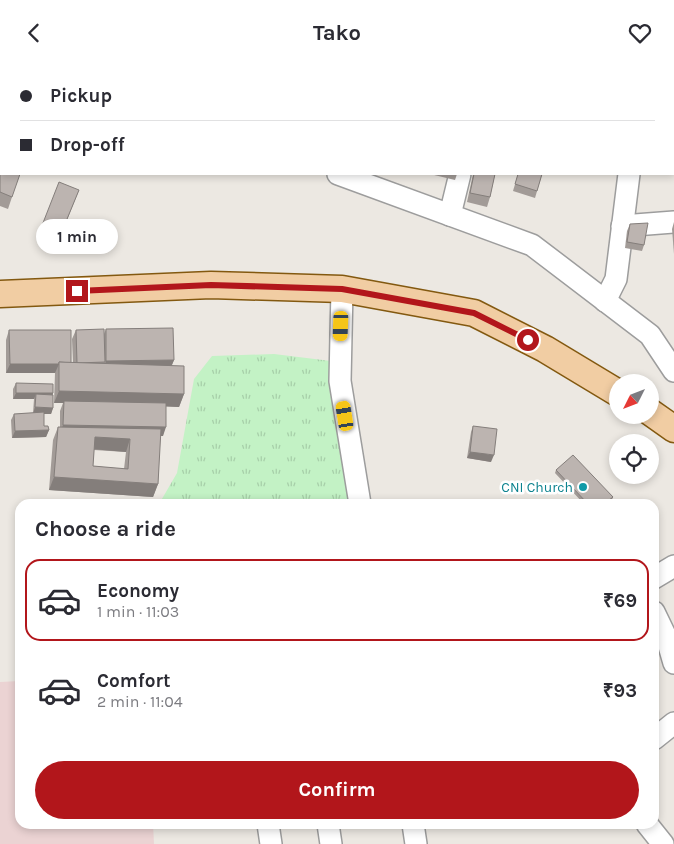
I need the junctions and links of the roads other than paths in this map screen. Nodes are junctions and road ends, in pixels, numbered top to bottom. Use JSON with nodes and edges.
{"nodes":[{"id":1,"x":341,"y":175,"type":"edge"},
{"id":2,"x":460,"y":175,"type":"edge"},
{"id":3,"x":629,"y":175,"type":"edge"},
{"id":4,"x":450,"y":215,"type":"junction"},
{"id":5,"x":674,"y":221,"type":"edge"},
{"id":6,"x":622,"y":226,"type":"junction"},
{"id":7,"x":342,"y":289,"type":"junction"},
{"id":8,"x":0,"y":294,"type":"edge"},
{"id":9,"x":605,"y":301,"type":"junction"},
{"id":10,"x":674,"y":371,"type":"edge"},
{"id":11,"x":609,"y":388,"type":"edge"},
{"id":12,"x":659,"y":418,"type":"edge"},
{"id":13,"x":674,"y":429,"type":"edge"},
{"id":14,"x":359,"y":499,"type":"edge"},
{"id":15,"x":674,"y":567,"type":"edge"},
{"id":16,"x":659,"y":575,"type":"edge"},
{"id":17,"x":659,"y":622,"type":"edge"},
{"id":18,"x":674,"y":663,"type":"edge"},
{"id":19,"x":674,"y":723,"type":"edge"},
{"id":20,"x":659,"y":735,"type":"edge"},
{"id":21,"x":269,"y":829,"type":"edge"},
{"id":22,"x":329,"y":829,"type":"edge"},
{"id":23,"x":414,"y":829,"type":"edge"},
{"id":24,"x":651,"y":829,"type":"edge"},
{"id":25,"x":271,"y":844,"type":"edge"},
{"id":26,"x":331,"y":844,"type":"edge"},
{"id":27,"x":416,"y":844,"type":"edge"},
{"id":28,"x":662,"y":844,"type":"edge"}],
"edges":[{"from":1,"to":4,"type":"street"},
{"from":2,"to":4,"type":"street"},
{"from":3,"to":6,"type":"street"},
{"from":4,"to":9,"type":"street"},
{"from":5,"to":6,"type":"street"},
{"from":6,"to":9,"type":"street"},
{"from":7,"to":8,"type":"main road"},
{"from":7,"to":11,"type":"main road"},
{"from":7,"to":14,"type":"street"},
{"from":9,"to":10,"type":"street"},
{"from":12,"to":13,"type":"main road"},
{"from":15,"to":16,"type":"street"},
{"from":17,"to":18,"type":"street"},
{"from":19,"to":20,"type":"street"},
{"from":21,"to":25,"type":"street"},
{"from":22,"to":26,"type":"street"},
{"from":23,"to":27,"type":"street"},
{"from":24,"to":28,"type":"street"}]}
